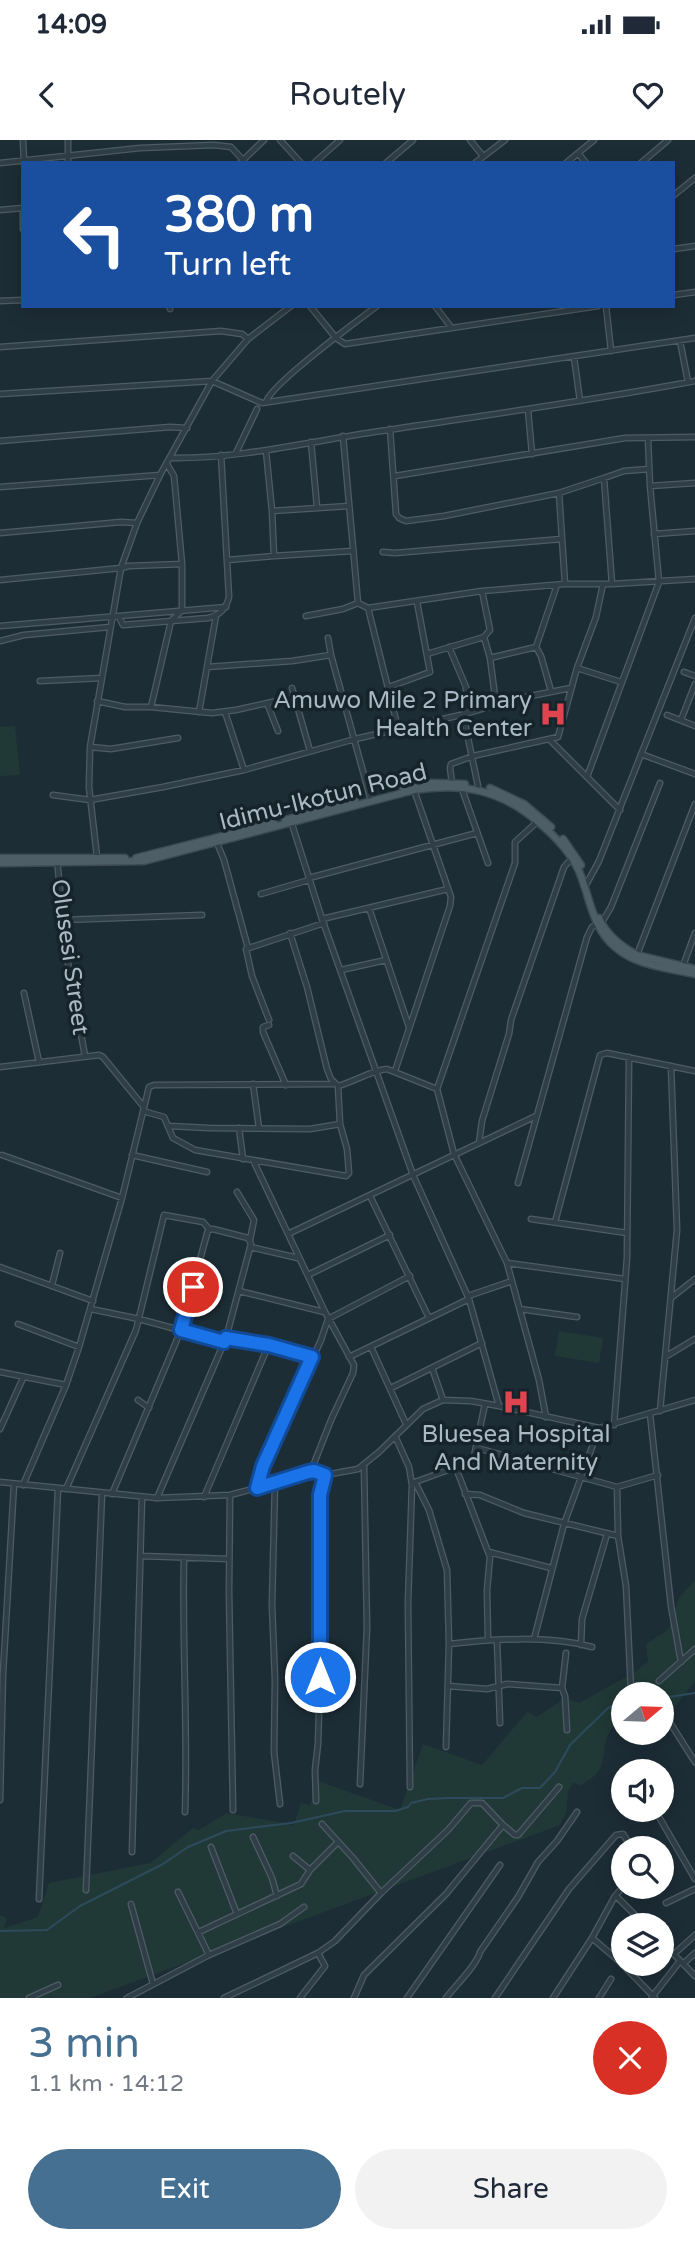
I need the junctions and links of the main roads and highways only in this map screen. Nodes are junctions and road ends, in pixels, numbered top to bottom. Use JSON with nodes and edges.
{"nodes":[{"id":1,"x":291,"y":820,"type":"junction"},
{"id":2,"x":541,"y":822,"type":"junction"},
{"id":3,"x":57,"y":859,"type":"junction"},
{"id":4,"x":0,"y":860,"type":"edge"},
{"id":5,"x":599,"y":924,"type":"junction"},
{"id":6,"x":695,"y":972,"type":"edge"}],
"edges":[{"from":1,"to":2,"type":"main road","name":"Idimu-Ikotun Road"},
{"from":1,"to":2,"type":"main road"},
{"from":1,"to":3,"type":"main road"},
{"from":1,"to":3,"type":"main road","name":"Idimu-Ikotun Road"},
{"from":2,"to":5,"type":"main road","name":"Idimu-Ikotun Road"},
{"from":2,"to":5,"type":"main road"},
{"from":3,"to":4,"type":"main road","name":"Idimu-Ikotun Road"},
{"from":5,"to":6,"type":"main road"},
{"from":5,"to":6,"type":"main road","name":"Idimu-Ikotun Road"}]}
